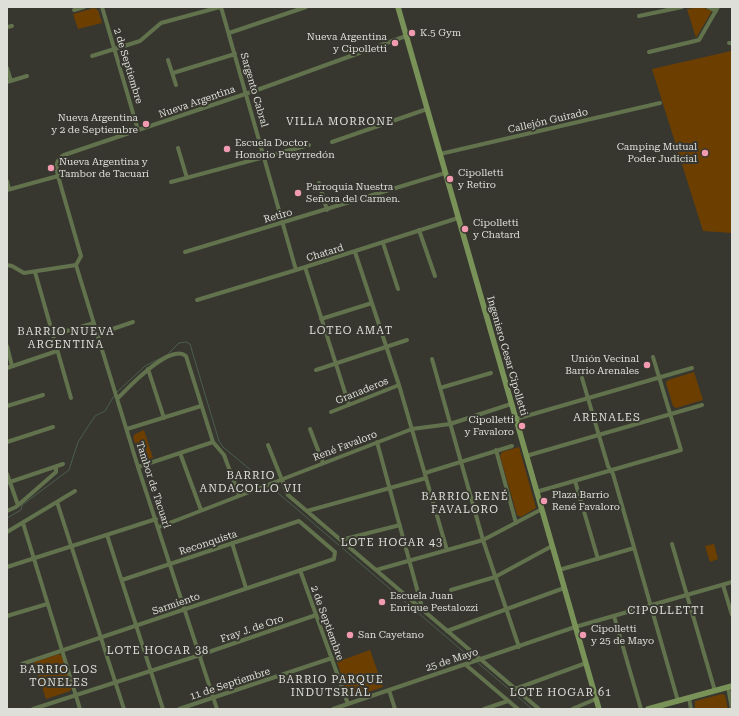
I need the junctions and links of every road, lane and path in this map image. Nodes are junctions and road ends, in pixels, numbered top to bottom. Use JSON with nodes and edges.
{"nodes":[{"id":1,"x":84,"y":7,"type":"edge"},
{"id":2,"x":102,"y":7,"type":"edge"},
{"id":3,"x":221,"y":7,"type":"edge"},
{"id":4,"x":306,"y":7,"type":"edge"},
{"id":5,"x":398,"y":7,"type":"edge"},
{"id":6,"x":682,"y":7,"type":"edge"},
{"id":7,"x":708,"y":7,"type":"edge"},
{"id":8,"x":717,"y":9,"type":"edge"},
{"id":9,"x":74,"y":10,"type":"dead end"},
{"id":10,"x":639,"y":16,"type":"dead end"},
{"id":11,"x":229,"y":33,"type":"junction"},
{"id":12,"x":406,"y":36,"type":"junction"},
{"id":13,"x":115,"y":49,"type":"junction"},
{"id":14,"x":649,"y":52,"type":"dead end"},
{"id":15,"x":235,"y":54,"type":"junction"},
{"id":16,"x":92,"y":56,"type":"dead end"},
{"id":17,"x":168,"y":60,"type":"dead end"},
{"id":18,"x":7,"y":68,"type":"edge"},
{"id":19,"x":173,"y":73,"type":"junction"},
{"id":20,"x":27,"y":76,"type":"dead end"},
{"id":21,"x":9,"y":81,"type":"edge"},
{"id":22,"x":176,"y":84,"type":"dead end"},
{"id":23,"x":246,"y":93,"type":"junction"},
{"id":24,"x":660,"y":103,"type":"dead end"},
{"id":25,"x":427,"y":109,"type":"junction"},
{"id":26,"x":138,"y":130,"type":"junction"},
{"id":27,"x":332,"y":142,"type":"dead end"},
{"id":28,"x":309,"y":145,"type":"dead end"},
{"id":29,"x":178,"y":148,"type":"dead end"},
{"id":30,"x":440,"y":154,"type":"junction"},
{"id":31,"x":264,"y":157,"type":"junction"},
{"id":32,"x":445,"y":173,"type":"junction"},
{"id":33,"x":58,"y":176,"type":"junction"},
{"id":34,"x":187,"y":178,"type":"junction"},
{"id":35,"x":7,"y":182,"type":"edge"},
{"id":36,"x":171,"y":182,"type":"dead end"},
{"id":37,"x":319,"y":182,"type":"dead end"},
{"id":38,"x":8,"y":189,"type":"edge"},
{"id":39,"x":326,"y":210,"type":"junction"},
{"id":40,"x":458,"y":218,"type":"junction"},
{"id":41,"x":283,"y":223,"type":"junction"},
{"id":42,"x":419,"y":230,"type":"junction"},
{"id":43,"x":383,"y":243,"type":"junction"},
{"id":44,"x":185,"y":252,"type":"dead end"},
{"id":45,"x":356,"y":252,"type":"junction"},
{"id":46,"x":76,"y":265,"type":"junction"},
{"id":47,"x":9,"y":266,"type":"edge"},
{"id":48,"x":305,"y":268,"type":"junction"},
{"id":49,"x":296,"y":270,"type":"junction"},
{"id":50,"x":35,"y":272,"type":"junction"},
{"id":51,"x":435,"y":276,"type":"dead end"},
{"id":52,"x":398,"y":289,"type":"dead end"},
{"id":53,"x":197,"y":300,"type":"dead end"},
{"id":54,"x":372,"y":303,"type":"junction"},
{"id":55,"x":321,"y":319,"type":"junction"},
{"id":56,"x":133,"y":322,"type":"dead end"},
{"id":57,"x":94,"y":323,"type":"junction"},
{"id":58,"x":98,"y":334,"type":"junction"},
{"id":59,"x":53,"y":336,"type":"junction"},
{"id":60,"x":407,"y":340,"type":"dead end"},
{"id":61,"x":7,"y":346,"type":"edge"},
{"id":62,"x":387,"y":347,"type":"junction"},
{"id":63,"x":57,"y":351,"type":"junction"},
{"id":64,"x":653,"y":356,"type":"dead end"},
{"id":65,"x":432,"y":359,"type":"dead end"},
{"id":66,"x":335,"y":363,"type":"junction"},
{"id":67,"x":12,"y":366,"type":"junction"},
{"id":68,"x":7,"y":368,"type":"edge"},
{"id":69,"x":692,"y":368,"type":"dead end"},
{"id":70,"x":148,"y":369,"type":"junction"},
{"id":71,"x":316,"y":370,"type":"dead end"},
{"id":72,"x":491,"y":373,"type":"dead end"},
{"id":73,"x":582,"y":378,"type":"dead end"},
{"id":74,"x":659,"y":378,"type":"junction"},
{"id":75,"x":399,"y":385,"type":"junction"},
{"id":76,"x":440,"y":388,"type":"junction"},
{"id":77,"x":43,"y":395,"type":"dead end"},
{"id":78,"x":117,"y":397,"type":"junction"},
{"id":79,"x":71,"y":398,"type":"dead end"},
{"id":80,"x":588,"y":398,"type":"junction"},
{"id":81,"x":511,"y":404,"type":"junction"},
{"id":82,"x":702,"y":404,"type":"dead end"},
{"id":83,"x":349,"y":405,"type":"junction"},
{"id":84,"x":7,"y":406,"type":"edge"},
{"id":85,"x":201,"y":406,"type":"junction"},
{"id":86,"x":331,"y":412,"type":"dead end"},
{"id":87,"x":670,"y":414,"type":"junction"},
{"id":88,"x":164,"y":418,"type":"junction"},
{"id":89,"x":516,"y":419,"type":"junction"},
{"id":90,"x":450,"y":424,"type":"junction"},
{"id":91,"x":53,"y":427,"type":"dead end"},
{"id":92,"x":127,"y":429,"type":"junction"},
{"id":93,"x":310,"y":429,"type":"dead end"},
{"id":94,"x":412,"y":429,"type":"junction"},
{"id":95,"x":599,"y":435,"type":"junction"},
{"id":96,"x":7,"y":442,"type":"edge"},
{"id":97,"x":213,"y":442,"type":"junction"},
{"id":98,"x":377,"y":442,"type":"junction"},
{"id":99,"x":268,"y":445,"type":"dead end"},
{"id":100,"x":512,"y":446,"type":"dead end"},
{"id":101,"x":496,"y":450,"type":"junction"},
{"id":102,"x":180,"y":453,"type":"junction"},
{"id":103,"x":526,"y":456,"type":"junction"},
{"id":104,"x":461,"y":461,"type":"junction"},
{"id":105,"x":323,"y":463,"type":"junction"},
{"id":106,"x":63,"y":464,"type":"dead end"},
{"id":107,"x":56,"y":467,"type":"junction"},
{"id":108,"x":138,"y":467,"type":"junction"},
{"id":109,"x":611,"y":470,"type":"junction"},
{"id":110,"x":7,"y":474,"type":"edge"},
{"id":111,"x":426,"y":476,"type":"junction"},
{"id":112,"x":281,"y":478,"type":"junction"},
{"id":113,"x":575,"y":481,"type":"junction"},
{"id":114,"x":8,"y":483,"type":"edge"},
{"id":115,"x":390,"y":488,"type":"junction"},
{"id":116,"x":75,"y":491,"type":"dead end"},
{"id":117,"x":536,"y":492,"type":"junction"},
{"id":118,"x":240,"y":495,"type":"junction"},
{"id":119,"x":57,"y":502,"type":"junction"},
{"id":120,"x":18,"y":505,"type":"junction"},
{"id":121,"x":542,"y":509,"type":"junction"},
{"id":122,"x":201,"y":510,"type":"junction"},
{"id":123,"x":307,"y":510,"type":"junction"},
{"id":124,"x":7,"y":511,"type":"edge"},
{"id":125,"x":156,"y":519,"type":"junction"},
{"id":126,"x":23,"y":522,"type":"junction"},
{"id":127,"x":516,"y":523,"type":"junction"},
{"id":128,"x":400,"y":525,"type":"junction"},
{"id":129,"x":159,"y":527,"type":"junction"},
{"id":130,"x":7,"y":532,"type":"edge"},
{"id":131,"x":107,"y":535,"type":"junction"},
{"id":132,"x":341,"y":540,"type":"junction"},
{"id":133,"x":484,"y":540,"type":"junction"},
{"id":134,"x":232,"y":543,"type":"junction"},
{"id":135,"x":672,"y":544,"type":"dead end"},
{"id":136,"x":552,"y":546,"type":"junction"},
{"id":137,"x":71,"y":547,"type":"junction"},
{"id":138,"x":634,"y":548,"type":"junction"},
{"id":139,"x":447,"y":550,"type":"junction"},
{"id":140,"x":33,"y":559,"type":"junction"},
{"id":141,"x":334,"y":559,"type":"joint"},
{"id":142,"x":598,"y":559,"type":"junction"},
{"id":143,"x":409,"y":561,"type":"junction"},
{"id":144,"x":170,"y":564,"type":"junction"},
{"id":145,"x":7,"y":567,"type":"edge"},
{"id":146,"x":300,"y":570,"type":"junction"},
{"id":147,"x":376,"y":570,"type":"junction"},
{"id":148,"x":559,"y":570,"type":"junction"},
{"id":149,"x":495,"y":577,"type":"junction"},
{"id":150,"x":122,"y":580,"type":"junction"},
{"id":151,"x":732,"y":582,"type":"edge"},
{"id":152,"x":723,"y":585,"type":"junction"},
{"id":153,"x":246,"y":588,"type":"junction"},
{"id":154,"x":564,"y":588,"type":"junction"},
{"id":155,"x":451,"y":590,"type":"dead end"},
{"id":156,"x":687,"y":595,"type":"junction"},
{"id":157,"x":47,"y":604,"type":"junction"},
{"id":158,"x":651,"y":606,"type":"junction"},
{"id":159,"x":185,"y":609,"type":"junction"},
{"id":160,"x":506,"y":610,"type":"junction"},
{"id":161,"x":423,"y":611,"type":"junction"},
{"id":162,"x":316,"y":615,"type":"junction"},
{"id":163,"x":7,"y":616,"type":"edge"},
{"id":164,"x":614,"y":616,"type":"junction"},
{"id":165,"x":732,"y":616,"type":"edge"},
{"id":166,"x":136,"y":626,"type":"junction"},
{"id":167,"x":575,"y":627,"type":"junction"},
{"id":168,"x":447,"y":631,"type":"junction"},
{"id":169,"x":101,"y":638,"type":"junction"},
{"id":170,"x":519,"y":647,"type":"junction"},
{"id":171,"x":61,"y":651,"type":"junction"},
{"id":172,"x":200,"y":655,"type":"junction"},
{"id":173,"x":332,"y":658,"type":"junction"},
{"id":174,"x":481,"y":660,"type":"junction"},
{"id":175,"x":586,"y":663,"type":"junction"},
{"id":176,"x":22,"y":664,"type":"dead end"},
{"id":177,"x":466,"y":665,"type":"junction"},
{"id":178,"x":151,"y":670,"type":"junction"},
{"id":179,"x":115,"y":682,"type":"junction"},
{"id":180,"x":730,"y":686,"type":"edge"},
{"id":181,"x":515,"y":689,"type":"junction"},
{"id":182,"x":389,"y":690,"type":"junction"},
{"id":183,"x":715,"y":691,"type":"junction"},
{"id":184,"x":75,"y":695,"type":"junction"},
{"id":185,"x":213,"y":698,"type":"junction"},
{"id":186,"x":689,"y":698,"type":"junction"},
{"id":187,"x":596,"y":700,"type":"junction"},
{"id":188,"x":508,"y":701,"type":"junction"},
{"id":189,"x":678,"y":701,"type":"junction"},
{"id":190,"x":348,"y":704,"type":"junction"},
{"id":191,"x":33,"y":709,"type":"edge"},
{"id":192,"x":80,"y":709,"type":"edge"},
{"id":193,"x":124,"y":709,"type":"edge"},
{"id":194,"x":163,"y":709,"type":"edge"},
{"id":195,"x":179,"y":709,"type":"edge"},
{"id":196,"x":217,"y":709,"type":"edge"},
{"id":197,"x":334,"y":709,"type":"edge"},
{"id":198,"x":395,"y":709,"type":"edge"},
{"id":199,"x":484,"y":709,"type":"edge"},
{"id":200,"x":518,"y":709,"type":"edge"},
{"id":201,"x":539,"y":709,"type":"edge"},
{"id":202,"x":572,"y":709,"type":"edge"},
{"id":203,"x":599,"y":709,"type":"edge"},
{"id":204,"x":641,"y":709,"type":"edge"},
{"id":205,"x":648,"y":709,"type":"edge"},
{"id":206,"x":691,"y":709,"type":"edge"},
{"id":207,"x":732,"y":709,"type":"edge"}],
"edges":[{"from":1,"to":9,"type":"street"},
{"from":2,"to":13,"type":"street","name":"2 de Septiembre"},
{"from":3,"to":11,"type":"street","name":"Sargento Cabral"},
{"from":3,"to":13,"type":"street"},
{"from":4,"to":11,"type":"street"},
{"from":5,"to":12,"type":"street","name":"Ingeniero Cesar Cipolletti"},
{"from":6,"to":10,"type":"street"},
{"from":7,"to":8,"type":"street"},
{"from":8,"to":14,"type":"street"},
{"from":11,"to":15,"type":"street","name":"Sargento Cabral"},
{"from":12,"to":23,"type":"street","name":"Nueva Argentina"},
{"from":12,"to":25,"type":"street","name":"Ingeniero Cesar Cipolletti"},
{"from":13,"to":16,"type":"street"},
{"from":13,"to":26,"type":"street","name":"2 de Septiembre"},
{"from":15,"to":19,"type":"street"},
{"from":15,"to":23,"type":"street","name":"Sargento Cabral"},
{"from":17,"to":19,"type":"street"},
{"from":18,"to":21,"type":"street"},
{"from":19,"to":22,"type":"street"},
{"from":20,"to":21,"type":"street"},
{"from":23,"to":26,"type":"street","name":"Nueva Argentina"},
{"from":23,"to":31,"type":"street","name":"Sargento Cabral"},
{"from":24,"to":30,"type":"street","name":"Callejón Guirado"},
{"from":25,"to":27,"type":"street"},
{"from":25,"to":30,"type":"street","name":"Ingeniero Cesar Cipolletti"},
{"from":26,"to":33,"type":"street","name":"Nueva Argentina"},
{"from":28,"to":31,"type":"street"},
{"from":29,"to":34,"type":"street"},
{"from":30,"to":32,"type":"street","name":"Ingeniero Cesar Cipolletti"},
{"from":31,"to":34,"type":"street"},
{"from":31,"to":41,"type":"street","name":"Sargento Cabral"},
{"from":32,"to":39,"type":"street","name":"Retiro"},
{"from":32,"to":40,"type":"street","name":"Ingeniero Cesar Cipolletti"},
{"from":33,"to":38,"type":"street"},
{"from":33,"to":46,"type":"street"},
{"from":34,"to":36,"type":"street"},
{"from":35,"to":38,"type":"street"},
{"from":37,"to":39,"type":"street"},
{"from":39,"to":41,"type":"street","name":"Retiro"},
{"from":40,"to":42,"type":"street","name":"Chatard"},
{"from":40,"to":81,"type":"street","name":"Ingeniero Cesar Cipolletti"},
{"from":41,"to":44,"type":"street","name":"Retiro"},
{"from":41,"to":49,"type":"street","name":"Sargento Cabral"},
{"from":42,"to":43,"type":"street","name":"Chatard"},
{"from":42,"to":51,"type":"street"},
{"from":43,"to":45,"type":"street","name":"Chatard"},
{"from":43,"to":52,"type":"street"},
{"from":45,"to":48,"type":"street","name":"Chatard"},
{"from":45,"to":54,"type":"street"},
{"from":46,"to":50,"type":"street"},
{"from":46,"to":57,"type":"street","name":"Tambor de Tacuarí"},
{"from":47,"to":50,"type":"street"},
{"from":48,"to":49,"type":"street","name":"Chatard"},
{"from":48,"to":55,"type":"street"},
{"from":49,"to":53,"type":"street","name":"Chatard"},
{"from":50,"to":59,"type":"street"},
{"from":54,"to":55,"type":"street"},
{"from":54,"to":62,"type":"street"},
{"from":55,"to":66,"type":"street"},
{"from":56,"to":58,"type":"street"},
{"from":57,"to":58,"type":"street","name":"Tambor de Tacuarí"},
{"from":57,"to":59,"type":"street"},
{"from":58,"to":78,"type":"street","name":"Tambor de Tacuarí"},
{"from":59,"to":63,"type":"street"},
{"from":60,"to":62,"type":"street"},
{"from":61,"to":67,"type":"street"},
{"from":62,"to":66,"type":"street"},
{"from":62,"to":75,"type":"street"},
{"from":63,"to":67,"type":"street"},
{"from":63,"to":79,"type":"street"},
{"from":64,"to":74,"type":"street"},
{"from":65,"to":76,"type":"street"},
{"from":66,"to":71,"type":"street"},
{"from":66,"to":83,"type":"street"},
{"from":67,"to":68,"type":"street"},
{"from":69,"to":74,"type":"street"},
{"from":70,"to":78,"type":"street"},
{"from":70,"to":85,"type":"street"},
{"from":70,"to":88,"type":"street"},
{"from":72,"to":76,"type":"street"},
{"from":73,"to":80,"type":"street"},
{"from":74,"to":80,"type":"street"},
{"from":74,"to":87,"type":"street"},
{"from":75,"to":83,"type":"street","name":"Granaderos"},
{"from":75,"to":94,"type":"street"},
{"from":76,"to":90,"type":"street"},
{"from":77,"to":84,"type":"street"},
{"from":78,"to":92,"type":"street","name":"Tambor de Tacuarí"},
{"from":80,"to":89,"type":"street"},
{"from":80,"to":95,"type":"street"},
{"from":81,"to":89,"type":"street","name":"Ingeniero Cesar Cipolletti"},
{"from":81,"to":90,"type":"street","name":"René Favaloro"},
{"from":82,"to":87,"type":"street"},
{"from":83,"to":86,"type":"street","name":"Granaderos"},
{"from":85,"to":88,"type":"street"},
{"from":85,"to":97,"type":"street"},
{"from":87,"to":95,"type":"street"},
{"from":87,"to":109,"type":"street"},
{"from":88,"to":92,"type":"street"},
{"from":89,"to":103,"type":"street","name":"Ingeniero Cesar Cipolletti"},
{"from":90,"to":94,"type":"street","name":"René Favaloro"},
{"from":90,"to":104,"type":"street"},
{"from":91,"to":96,"type":"street"},
{"from":92,"to":108,"type":"street","name":"Tambor de Tacuarí"},
{"from":93,"to":105,"type":"street"},
{"from":94,"to":98,"type":"street","name":"René Favaloro"},
{"from":94,"to":111,"type":"street"},
{"from":95,"to":103,"type":"street"},
{"from":95,"to":109,"type":"street"},
{"from":97,"to":102,"type":"street"},
{"from":97,"to":118,"type":"street"},
{"from":98,"to":105,"type":"street","name":"René Favaloro"},
{"from":98,"to":115,"type":"street"},
{"from":99,"to":112,"type":"street"},
{"from":100,"to":101,"type":"street"},
{"from":101,"to":104,"type":"street"},
{"from":101,"to":127,"type":"street"},
{"from":102,"to":108,"type":"street"},
{"from":102,"to":122,"type":"street"},
{"from":103,"to":117,"type":"street","name":"Ingeniero Cesar Cipolletti"},
{"from":104,"to":111,"type":"street"},
{"from":104,"to":133,"type":"street"},
{"from":105,"to":112,"type":"street","name":"René Favaloro"},
{"from":106,"to":107,"type":"street"},
{"from":107,"to":114,"type":"street"},
{"from":107,"to":120,"type":"street"},
{"from":108,"to":125,"type":"street","name":"Tambor de Tacuarí"},
{"from":109,"to":113,"type":"street"},
{"from":109,"to":138,"type":"street"},
{"from":110,"to":114,"type":"street"},
{"from":111,"to":115,"type":"street"},
{"from":111,"to":139,"type":"street"},
{"from":112,"to":118,"type":"street","name":"René Favaloro"},
{"from":112,"to":123,"type":"street"},
{"from":113,"to":117,"type":"street"},
{"from":113,"to":142,"type":"street"},
{"from":114,"to":120,"type":"street"},
{"from":115,"to":123,"type":"street"},
{"from":115,"to":128,"type":"street"},
{"from":116,"to":119,"type":"street"},
{"from":117,"to":121,"type":"street","name":"Ingeniero Cesar Cipolletti"},
{"from":118,"to":122,"type":"street","name":"René Favaloro"},
{"from":119,"to":126,"type":"street"},
{"from":119,"to":137,"type":"street"},
{"from":120,"to":124,"type":"street"},
{"from":121,"to":127,"type":"street"},
{"from":121,"to":136,"type":"street","name":"Ingeniero Cesar Cipolletti"},
{"from":122,"to":129,"type":"street","name":"René Favaloro"},
{"from":123,"to":132,"type":"street"},
{"from":125,"to":129,"type":"street","name":"Tambor de Tacuarí"},
{"from":125,"to":131,"type":"street"},
{"from":126,"to":130,"type":"street"},
{"from":126,"to":140,"type":"street"},
{"from":127,"to":133,"type":"street"},
{"from":128,"to":132,"type":"street"},
{"from":128,"to":143,"type":"street"},
{"from":129,"to":144,"type":"street","name":"Tambor de Tacuarí"},
{"from":131,"to":137,"type":"street"},
{"from":131,"to":150,"type":"street"},
{"from":132,"to":147,"type":"street"},
{"from":133,"to":139,"type":"street"},
{"from":133,"to":149,"type":"street"},
{"from":134,"to":141,"type":"street","name":"Reconquista"},
{"from":134,"to":144,"type":"street","name":"Reconquista"},
{"from":134,"to":153,"type":"street"},
{"from":135,"to":156,"type":"street"},
{"from":136,"to":148,"type":"street","name":"Ingeniero Cesar Cipolletti"},
{"from":136,"to":149,"type":"street"},
{"from":137,"to":140,"type":"street"},
{"from":137,"to":169,"type":"street"},
{"from":138,"to":142,"type":"street"},
{"from":138,"to":158,"type":"street"},
{"from":139,"to":143,"type":"street"},
{"from":140,"to":145,"type":"street"},
{"from":140,"to":157,"type":"street"},
{"from":141,"to":146,"type":"street","name":"Sarmiento"},
{"from":142,"to":148,"type":"street"},
{"from":143,"to":147,"type":"street"},
{"from":143,"to":161,"type":"street"},
{"from":144,"to":150,"type":"street","name":"Reconquista"},
{"from":144,"to":159,"type":"street","name":"Tambor de Tacuarí"},
{"from":146,"to":153,"type":"street","name":"Sarmiento"},
{"from":146,"to":162,"type":"street","name":"2 de Septiembre"},
{"from":147,"to":161,"type":"street"},
{"from":148,"to":154,"type":"street","name":"Ingeniero Cesar Cipolletti"},
{"from":149,"to":155,"type":"street"},
{"from":149,"to":160,"type":"street"},
{"from":150,"to":166,"type":"street"},
{"from":151,"to":152,"type":"street","name":"25 de Mayo"},
{"from":152,"to":156,"type":"street","name":"25 de Mayo"},
{"from":152,"to":165,"type":"street"},
{"from":153,"to":159,"type":"street","name":"Sarmiento"},
{"from":154,"to":160,"type":"street"},
{"from":154,"to":167,"type":"street","name":"Ingeniero Cesar Cipolletti"},
{"from":156,"to":158,"type":"street","name":"25 de Mayo"},
{"from":156,"to":183,"type":"street"},
{"from":157,"to":163,"type":"street"},
{"from":157,"to":171,"type":"street"},
{"from":158,"to":164,"type":"street","name":"25 de Mayo"},
{"from":158,"to":189,"type":"street"},
{"from":159,"to":166,"type":"street","name":"Sarmiento"},
{"from":159,"to":172,"type":"street","name":"Tambor de Tacuarí"},
{"from":160,"to":168,"type":"street"},
{"from":160,"to":170,"type":"street"},
{"from":161,"to":168,"type":"street"},
{"from":162,"to":172,"type":"street","name":"Fray J. de Oro"},
{"from":162,"to":173,"type":"street","name":"2 de Septiembre"},
{"from":164,"to":167,"type":"street","name":"25 de Mayo"},
{"from":164,"to":204,"type":"street"},
{"from":166,"to":169,"type":"street","name":"Sarmiento"},
{"from":166,"to":178,"type":"street"},
{"from":167,"to":170,"type":"street","name":"25 de Mayo"},
{"from":167,"to":175,"type":"street","name":"Ingeniero Cesar Cipolletti"},
{"from":168,"to":174,"type":"street"},
{"from":169,"to":171,"type":"street","name":"Sarmiento"},
{"from":169,"to":179,"type":"street"},
{"from":170,"to":174,"type":"street","name":"25 de Mayo"},
{"from":171,"to":176,"type":"street","name":"Sarmiento"},
{"from":171,"to":184,"type":"street"},
{"from":172,"to":178,"type":"street","name":"Fray J. de Oro"},
{"from":172,"to":185,"type":"street","name":"Tambor de Tacuarí"},
{"from":173,"to":185,"type":"street","name":"11 de Septiembre"},
{"from":173,"to":190,"type":"street","name":"2 de Septiembre"},
{"from":174,"to":177,"type":"street","name":"25 de Mayo"},
{"from":174,"to":181,"type":"street"},
{"from":175,"to":181,"type":"street"},
{"from":175,"to":187,"type":"street","name":"Ingeniero Cesar Cipolletti"},
{"from":177,"to":182,"type":"street","name":"25 de Mayo"},
{"from":177,"to":188,"type":"street"},
{"from":178,"to":179,"type":"street","name":"Fray J. de Oro"},
{"from":178,"to":194,"type":"street"},
{"from":179,"to":184,"type":"street","name":"Fray J. de Oro"},
{"from":179,"to":193,"type":"street"},
{"from":180,"to":183,"type":"street"},
{"from":180,"to":207,"type":"street"},
{"from":181,"to":201,"type":"street"},
{"from":182,"to":190,"type":"street","name":"25 de Mayo"},
{"from":182,"to":198,"type":"street"},
{"from":183,"to":186,"type":"street"},
{"from":184,"to":191,"type":"street","name":"Fray J. de Oro"},
{"from":184,"to":192,"type":"street"},
{"from":185,"to":195,"type":"street","name":"11 de Septiembre"},
{"from":185,"to":196,"type":"street","name":"Tambor de Tacuarí"},
{"from":186,"to":189,"type":"street"},
{"from":186,"to":206,"type":"street"},
{"from":187,"to":202,"type":"street"},
{"from":187,"to":203,"type":"street","name":"Ingeniero Cesar Cipolletti"},
{"from":188,"to":199,"type":"street"},
{"from":188,"to":200,"type":"street"},
{"from":189,"to":205,"type":"street"},
{"from":190,"to":197,"type":"street","name":"25 de Mayo"}]}
